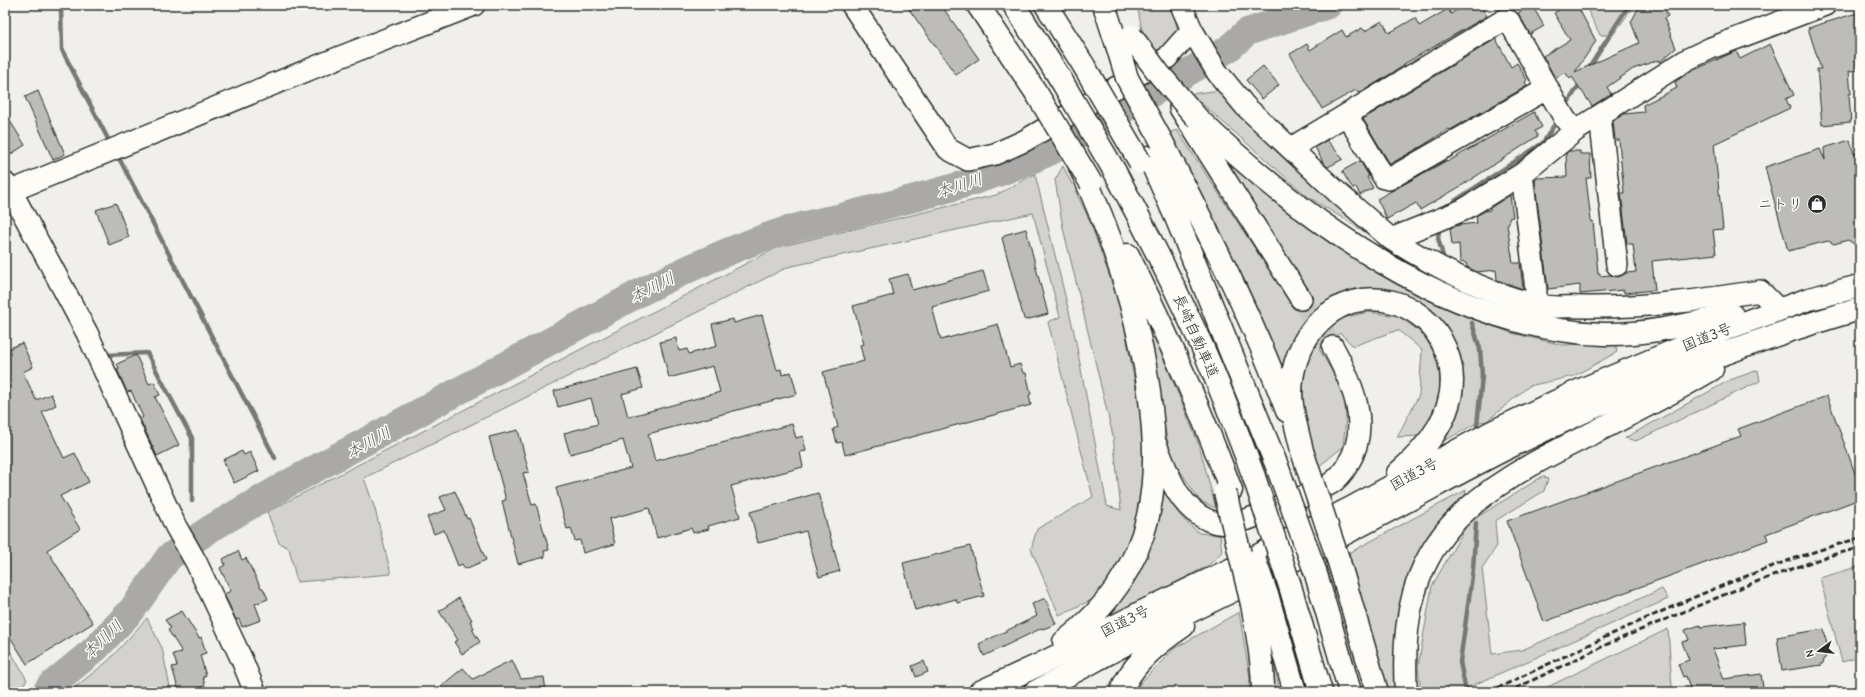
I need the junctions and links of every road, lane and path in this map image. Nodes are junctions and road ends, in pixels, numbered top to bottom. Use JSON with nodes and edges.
{"nodes":[{"id":1,"x":474,"y":5,"type":"edge"},
{"id":2,"x":852,"y":5,"type":"edge"},
{"id":3,"x":978,"y":5,"type":"edge"},
{"id":4,"x":1014,"y":5,"type":"edge"},
{"id":5,"x":1046,"y":5,"type":"edge"},
{"id":6,"x":1062,"y":5,"type":"edge"},
{"id":7,"x":1104,"y":5,"type":"edge"},
{"id":8,"x":1112,"y":5,"type":"edge"},
{"id":9,"x":1181,"y":5,"type":"edge"},
{"id":10,"x":1825,"y":5,"type":"edge"},
{"id":11,"x":1195,"y":35,"type":"junction"},
{"id":12,"x":1124,"y":41,"type":"junction"},
{"id":13,"x":1090,"y":64,"type":"junction"},
{"id":14,"x":1561,"y":110,"type":"junction"},
{"id":15,"x":1347,"y":115,"type":"junction"},
{"id":16,"x":1600,"y":116,"type":"junction"},
{"id":17,"x":1194,"y":121,"type":"junction"},
{"id":18,"x":1291,"y":148,"type":"junction"},
{"id":19,"x":1150,"y":154,"type":"junction"},
{"id":20,"x":1522,"y":174,"type":"junction"},
{"id":21,"x":1089,"y":184,"type":"junction"},
{"id":22,"x":8,"y":187,"type":"edge"},
{"id":23,"x":1391,"y":239,"type":"junction"},
{"id":24,"x":1617,"y":265,"type":"dead end"},
{"id":25,"x":1860,"y":286,"type":"edge"},
{"id":26,"x":1301,"y":299,"type":"tunnel mouth"},
{"id":27,"x":1809,"y":299,"type":"junction"},
{"id":28,"x":1535,"y":304,"type":"junction"},
{"id":29,"x":1775,"y":306,"type":"junction"},
{"id":30,"x":1860,"y":309,"type":"edge"},
{"id":31,"x":1817,"y":321,"type":"junction"},
{"id":32,"x":1333,"y":347,"type":"tunnel mouth"},
{"id":33,"x":1155,"y":442,"type":"junction"},
{"id":34,"x":1302,"y":452,"type":"junction"},
{"id":35,"x":1351,"y":508,"type":"junction"},
{"id":36,"x":1253,"y":597,"type":"junction"},
{"id":37,"x":988,"y":689,"type":"edge"},
{"id":38,"x":255,"y":692,"type":"edge"},
{"id":39,"x":1035,"y":692,"type":"edge"},
{"id":40,"x":1121,"y":692,"type":"edge"},
{"id":41,"x":1263,"y":692,"type":"edge"},
{"id":42,"x":1295,"y":692,"type":"edge"},
{"id":43,"x":1322,"y":692,"type":"edge"},
{"id":44,"x":1350,"y":692,"type":"edge"},
{"id":45,"x":1377,"y":692,"type":"edge"},
{"id":46,"x":1406,"y":692,"type":"edge"}],
"edges":[{"from":1,"to":22,"type":"street"},
{"from":2,"to":11,"type":"street"},
{"from":3,"to":21,"type":"highway","bridge":true},
{"from":4,"to":43,"type":"highway","name":"長崎自動車道","bridge":true},
{"from":5,"to":13,"type":"highway"},
{"from":6,"to":13,"type":"highway"},
{"from":7,"to":12,"type":"highway"},
{"from":8,"to":12,"type":"highway"},
{"from":9,"to":11,"type":"street"},
{"from":10,"to":16,"type":"street"},
{"from":11,"to":18,"type":"street"},
{"from":12,"to":17,"type":"highway","bridge":true},
{"from":12,"to":19,"type":"highway","bridge":true},
{"from":13,"to":19,"type":"highway","bridge":true},
{"from":14,"to":15,"type":"street"},
{"from":14,"to":15,"type":"street"},
{"from":14,"to":16,"type":"street"},
{"from":14,"to":20,"type":"street"},
{"from":15,"to":18,"type":"street"},
{"from":16,"to":24,"type":"street"},
{"from":17,"to":26,"type":"street"},
{"from":17,"to":29,"type":"highway"},
{"from":18,"to":23,"type":"street"},
{"from":19,"to":34,"type":"highway"},
{"from":19,"to":44,"type":"highway","name":"長崎自動車道","bridge":true},
{"from":20,"to":23,"type":"street"},
{"from":20,"to":28,"type":"street"},
{"from":21,"to":33,"type":"highway"},
{"from":21,"to":36,"type":"highway","bridge":true},
{"from":22,"to":38,"type":"street"},
{"from":23,"to":28,"type":"street"},
{"from":25,"to":27,"type":"highway","name":"国道3号"},
{"from":27,"to":29,"type":"highway"},
{"from":27,"to":35,"type":"highway","name":"国道3号"},
{"from":28,"to":29,"type":"street"},
{"from":30,"to":31,"type":"highway","name":"国道3号"},
{"from":31,"to":36,"type":"highway","name":"国道3号"},
{"from":31,"to":46,"type":"highway"},
{"from":32,"to":33,"type":"street"},
{"from":33,"to":37,"type":"highway"},
{"from":34,"to":35,"type":"highway"},
{"from":34,"to":45,"type":"highway","bridge":true},
{"from":35,"to":37,"type":"highway","name":"国道3号"},
{"from":36,"to":39,"type":"highway","name":"国道3号"},
{"from":36,"to":40,"type":"highway"},
{"from":36,"to":41,"type":"highway"},
{"from":36,"to":42,"type":"highway"}]}
